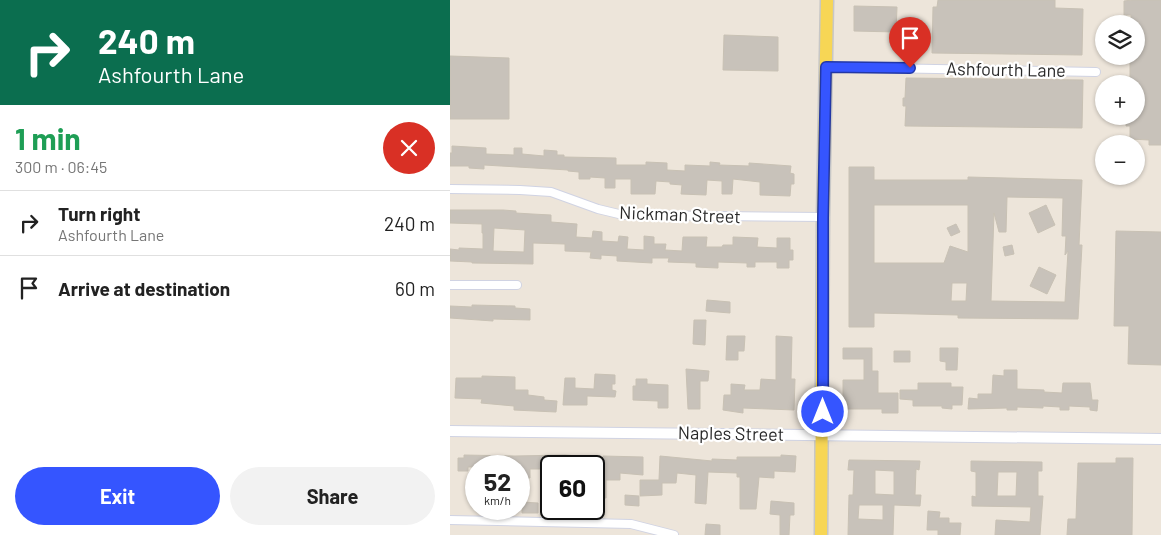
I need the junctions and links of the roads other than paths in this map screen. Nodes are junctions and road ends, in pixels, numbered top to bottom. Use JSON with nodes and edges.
{"nodes":[{"id":1,"x":827,"y":0,"type":"edge"},
{"id":2,"x":826,"y":67,"type":"junction"},
{"id":3,"x":1096,"y":72,"type":"dead end"},
{"id":4,"x":450,"y":189,"type":"edge"},
{"id":5,"x":823,"y":218,"type":"junction"},
{"id":6,"x":450,"y":285,"type":"edge"},
{"id":7,"x":517,"y":285,"type":"dead end"},
{"id":8,"x":450,"y":430,"type":"edge"},
{"id":9,"x":823,"y":435,"type":"junction"},
{"id":10,"x":1161,"y":439,"type":"edge"},
{"id":11,"x":450,"y":520,"type":"edge"},
{"id":12,"x":674,"y":535,"type":"edge"},
{"id":13,"x":821,"y":535,"type":"edge"}],
"edges":[{"from":1,"to":2,"type":"main road"},
{"from":2,"to":3,"type":"street","name":"Ashfourth Lane"},
{"from":2,"to":5,"type":"main road"},
{"from":4,"to":5,"type":"street","name":"Nickman Street"},
{"from":5,"to":9,"type":"main road"},
{"from":6,"to":7,"type":"street"},
{"from":8,"to":9,"type":"street","name":"Naples Street"},
{"from":9,"to":10,"type":"street","name":"Naples Street"},
{"from":9,"to":13,"type":"main road"},
{"from":11,"to":12,"type":"street"}]}
